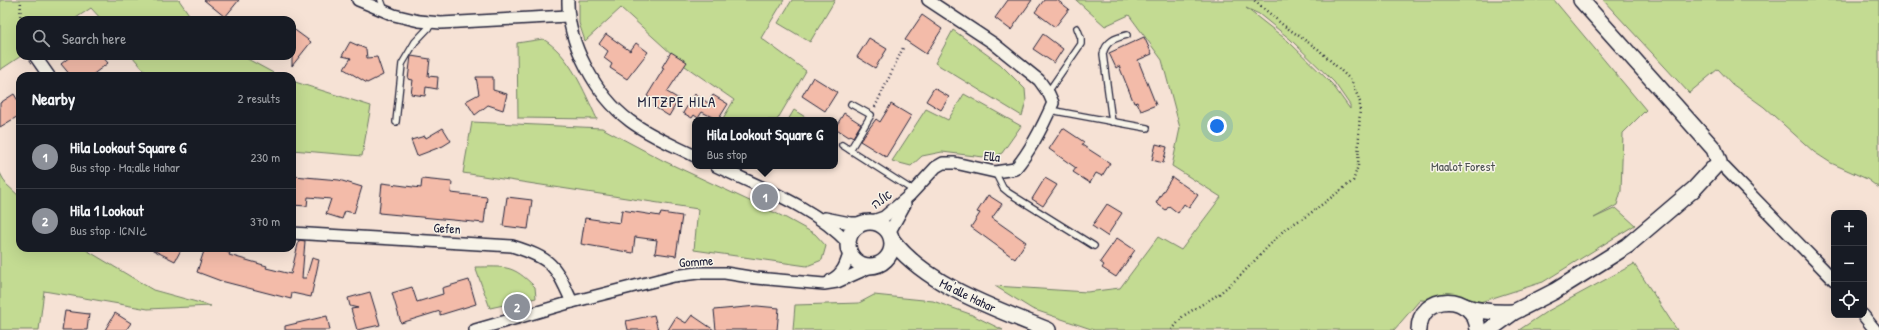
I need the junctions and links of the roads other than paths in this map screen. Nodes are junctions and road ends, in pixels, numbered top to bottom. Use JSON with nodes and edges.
{"nodes":[{"id":1,"x":358,"y":0,"type":"edge"},
{"id":2,"x":382,"y":0,"type":"edge"},
{"id":3,"x":568,"y":0,"type":"edge"},
{"id":4,"x":928,"y":0,"type":"edge"},
{"id":5,"x":1581,"y":0,"type":"edge"},
{"id":6,"x":385,"y":11,"type":"junction"},
{"id":7,"x":568,"y":16,"type":"junction"},
{"id":8,"x":434,"y":22,"type":"junction"},
{"id":9,"x":1077,"y":28,"type":"dead end"},
{"id":10,"x":1127,"y":35,"type":"dead end"},
{"id":11,"x":38,"y":60,"type":"edge"},
{"id":12,"x":46,"y":72,"type":"edge"},
{"id":13,"x":1048,"y":92,"type":"junction"},
{"id":14,"x":851,"y":104,"type":"dead end"},
{"id":15,"x":1050,"y":110,"type":"junction"},
{"id":16,"x":396,"y":122,"type":"dead end"},
{"id":17,"x":1112,"y":122,"type":"junction"},
{"id":18,"x":1147,"y":128,"type":"dead end"},
{"id":19,"x":842,"y":145,"type":"dead end"},
{"id":20,"x":850,"y":150,"type":"junction"},
{"id":21,"x":692,"y":154,"type":"edge"},
{"id":22,"x":1719,"y":162,"type":"junction"},
{"id":23,"x":722,"y":169,"type":"edge"},
{"id":24,"x":995,"y":172,"type":"junction"},
{"id":25,"x":912,"y":193,"type":"junction"},
{"id":26,"x":817,"y":215,"type":"junction"},
{"id":27,"x":867,"y":222,"type":"junction"},
{"id":28,"x":296,"y":233,"type":"edge"},
{"id":29,"x":890,"y":237,"type":"junction"},
{"id":30,"x":1094,"y":246,"type":"dead end"},
{"id":31,"x":849,"y":247,"type":"junction"},
{"id":32,"x":878,"y":264,"type":"junction"},
{"id":33,"x":1831,"y":276,"type":"edge"},
{"id":34,"x":934,"y":277,"type":"junction"},
{"id":35,"x":824,"y":284,"type":"junction"},
{"id":36,"x":572,"y":302,"type":"junction"},
{"id":37,"x":1464,"y":306,"type":"junction"},
{"id":38,"x":1514,"y":312,"type":"junction"},
{"id":39,"x":1865,"y":318,"type":"edge"},
{"id":40,"x":1417,"y":327,"type":"edge"},
{"id":41,"x":1039,"y":328,"type":"edge"},
{"id":42,"x":475,"y":330,"type":"edge"},
{"id":43,"x":1478,"y":330,"type":"edge"},
{"id":44,"x":1489,"y":330,"type":"edge"},
{"id":45,"x":1875,"y":330,"type":"edge"}],
"edges":[{"from":1,"to":6,"type":"street"},
{"from":2,"to":6,"type":"lane"},
{"from":3,"to":7,"type":"street"},
{"from":4,"to":13,"type":"street"},
{"from":5,"to":22,"type":"street"},
{"from":6,"to":8,"type":"street"},
{"from":7,"to":8,"type":"street"},
{"from":7,"to":21,"type":"street"},
{"from":8,"to":16,"type":"lane"},
{"from":9,"to":13,"type":"lane"},
{"from":10,"to":17,"type":"lane"},
{"from":11,"to":12,"type":"street"},
{"from":13,"to":15,"type":"street"},
{"from":14,"to":20,"type":"lane"},
{"from":15,"to":17,"type":"lane"},
{"from":15,"to":24,"type":"street","name":"Ella"},
{"from":17,"to":18,"type":"lane"},
{"from":19,"to":20,"type":"lane"},
{"from":20,"to":25,"type":"lane"},
{"from":22,"to":33,"type":"street"},
{"from":22,"to":38,"type":"street"},
{"from":23,"to":26,"type":"street"},
{"from":24,"to":25,"type":"street","name":"Ella"},
{"from":24,"to":30,"type":"lane"},
{"from":25,"to":27,"type":"street","name":"אלה"},
{"from":25,"to":29,"type":"street","name":"אלה"},
{"from":26,"to":27,"type":"street"},
{"from":26,"to":31,"type":"street"},
{"from":27,"to":29,"type":"street"},
{"from":27,"to":31,"type":"street"},
{"from":28,"to":36,"type":"street","name":"Gefen"},
{"from":29,"to":32,"type":"street"},
{"from":29,"to":34,"type":"street"},
{"from":31,"to":32,"type":"street"},
{"from":31,"to":35,"type":"street"},
{"from":32,"to":34,"type":"street"},
{"from":32,"to":35,"type":"street","name":"Gomme"},
{"from":34,"to":41,"type":"street","name":"Ma'alle Hahar"},
{"from":35,"to":36,"type":"street","name":"Gomme"},
{"from":36,"to":42,"type":"street","name":"Gomme"},
{"from":37,"to":38,"type":"street"},
{"from":37,"to":40,"type":"street"},
{"from":37,"to":43,"type":"street"},
{"from":38,"to":44,"type":"street"},
{"from":39,"to":45,"type":"street"}]}
